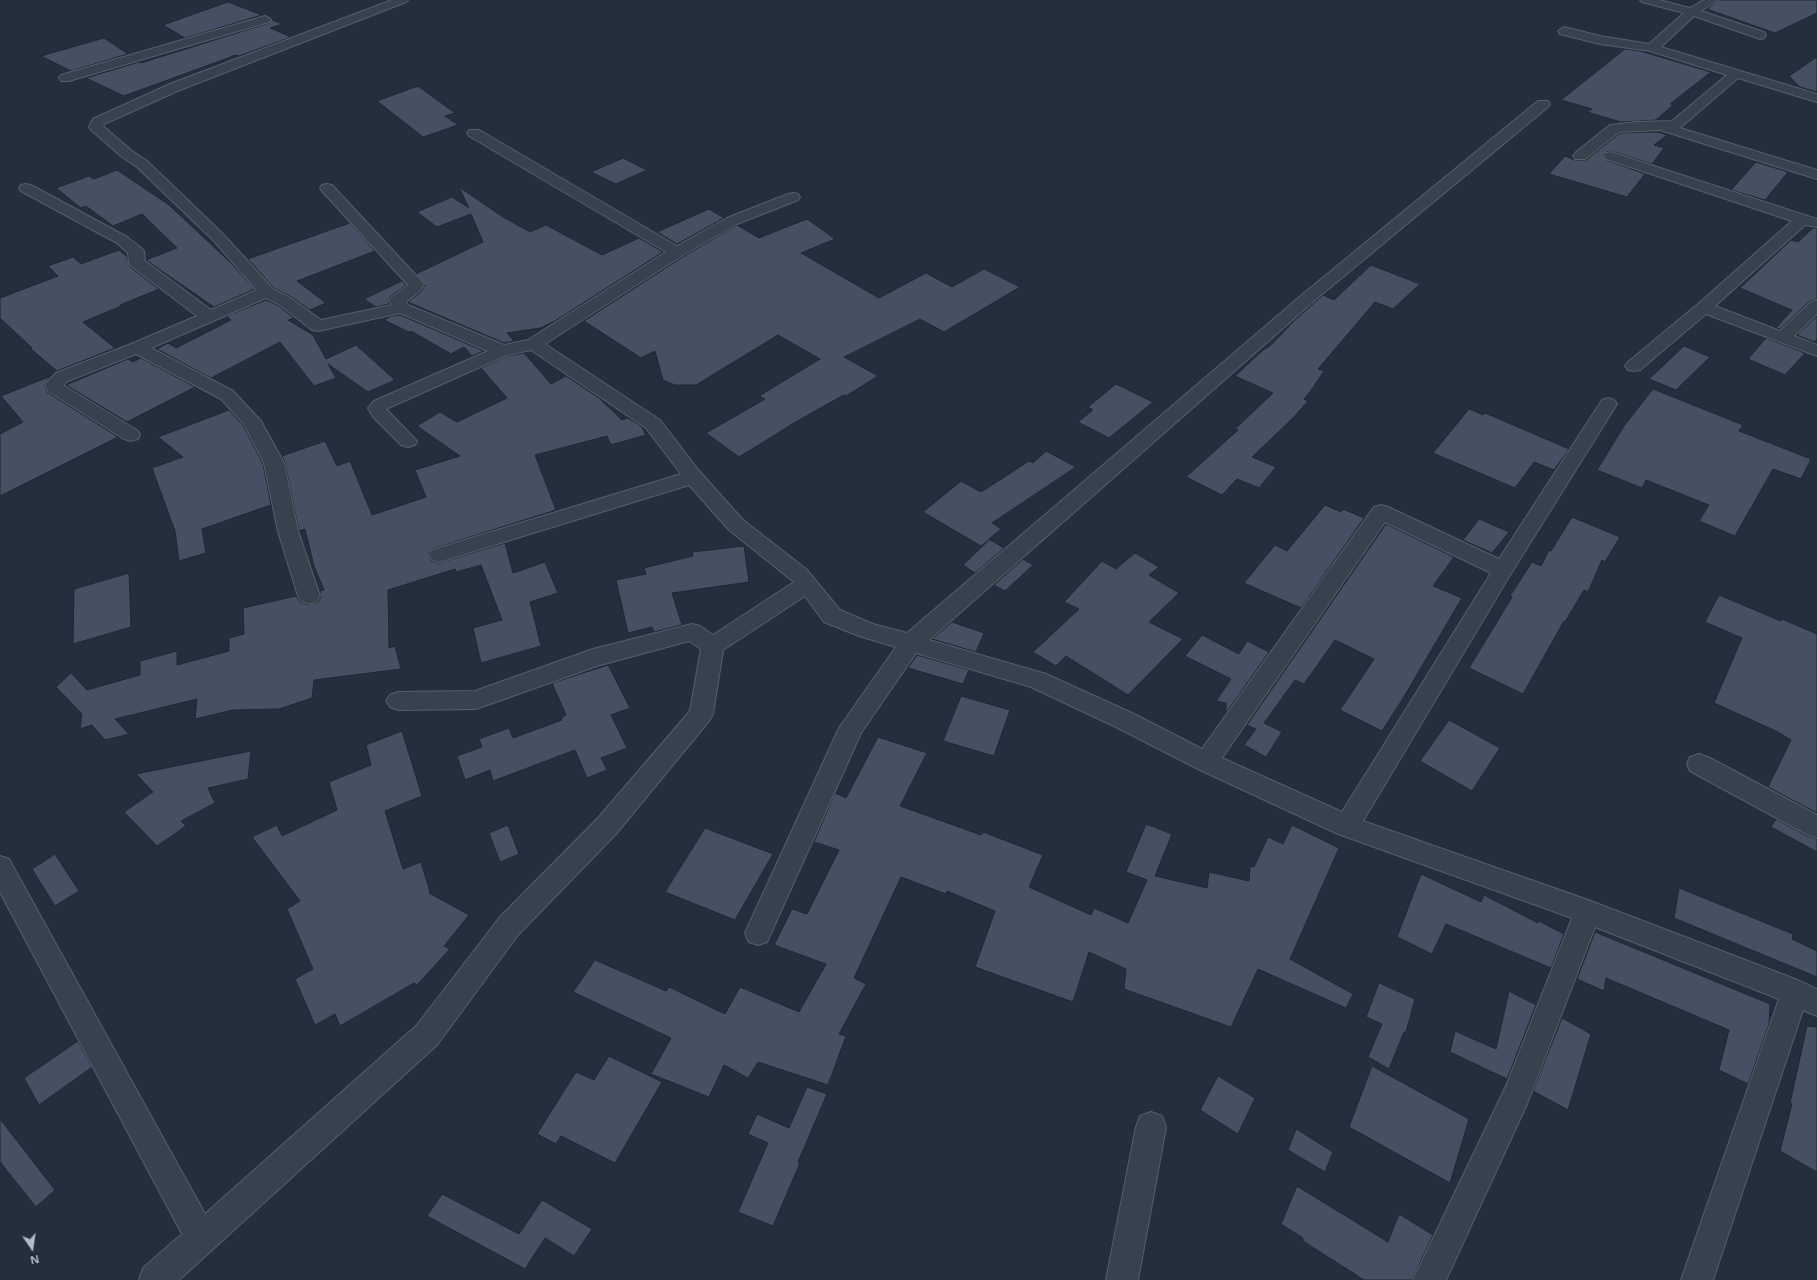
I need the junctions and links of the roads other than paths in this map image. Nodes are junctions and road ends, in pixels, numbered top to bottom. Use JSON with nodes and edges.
{"nodes":[{"id":1,"x":402,"y":0,"type":"edge"},
{"id":2,"x":1646,"y":0,"type":"edge"},
{"id":3,"x":1712,"y":0,"type":"edge"},
{"id":4,"x":252,"y":12,"type":"dead end"},
{"id":5,"x":1692,"y":12,"type":"junction"},
{"id":6,"x":265,"y":20,"type":"junction"},
{"id":7,"x":277,"y":26,"type":"dead end"},
{"id":8,"x":1564,"y":31,"type":"dead end"},
{"id":9,"x":1760,"y":34,"type":"dead end"},
{"id":10,"x":1652,"y":48,"type":"junction"},
{"id":11,"x":1737,"y":73,"type":"junction"},
{"id":12,"x":65,"y":78,"type":"dead end"},
{"id":13,"x":1817,"y":98,"type":"edge"},
{"id":14,"x":1543,"y":104,"type":"dead end"},
{"id":15,"x":1660,"y":126,"type":"junction"},
{"id":16,"x":474,"y":133,"type":"dead end"},
{"id":17,"x":1580,"y":156,"type":"dead end"},
{"id":18,"x":1612,"y":156,"type":"dead end"},
{"id":19,"x":1817,"y":175,"type":"edge"},
{"id":20,"x":26,"y":188,"type":"dead end"},
{"id":21,"x":327,"y":188,"type":"dead end"},
{"id":22,"x":793,"y":197,"type":"dead end"},
{"id":23,"x":1810,"y":221,"type":"edge"},
{"id":24,"x":677,"y":252,"type":"junction"},
{"id":25,"x":267,"y":292,"type":"junction"},
{"id":26,"x":1817,"y":305,"type":"edge"},
{"id":27,"x":1704,"y":307,"type":"junction"},
{"id":28,"x":402,"y":308,"type":"junction"},
{"id":29,"x":209,"y":317,"type":"junction"},
{"id":30,"x":1782,"y":338,"type":"junction"},
{"id":31,"x":534,"y":344,"type":"junction"},
{"id":32,"x":137,"y":348,"type":"junction"},
{"id":33,"x":502,"y":351,"type":"junction"},
{"id":34,"x":1817,"y":351,"type":"edge"},
{"id":35,"x":1634,"y":366,"type":"dead end"},
{"id":36,"x":1608,"y":404,"type":"dead end"},
{"id":37,"x":131,"y":435,"type":"dead end"},
{"id":38,"x":408,"y":441,"type":"dead end"},
{"id":39,"x":693,"y":477,"type":"junction"},
{"id":40,"x":439,"y":555,"type":"dead end"},
{"id":41,"x":1503,"y":570,"type":"junction"},
{"id":42,"x":807,"y":584,"type":"junction"},
{"id":43,"x":309,"y":596,"type":"dead end"},
{"id":44,"x":911,"y":643,"type":"junction"},
{"id":45,"x":713,"y":646,"type":"junction"},
{"id":46,"x":398,"y":701,"type":"dead end"},
{"id":47,"x":1206,"y":762,"type":"junction"},
{"id":48,"x":1699,"y":764,"type":"dead end"},
{"id":49,"x":1347,"y":826,"type":"junction"},
{"id":50,"x":1817,"y":827,"type":"edge"},
{"id":51,"x":0,"y":867,"type":"edge"},
{"id":52,"x":1588,"y":912,"type":"junction"},
{"id":53,"x":758,"y":933,"type":"dead end"},
{"id":54,"x":1806,"y":998,"type":"edge"},
{"id":55,"x":1151,"y":1127,"type":"dead end"},
{"id":56,"x":201,"y":1238,"type":"junction"},
{"id":57,"x":155,"y":1280,"type":"edge"},
{"id":58,"x":1122,"y":1280,"type":"edge"},
{"id":59,"x":1429,"y":1280,"type":"edge"},
{"id":60,"x":1697,"y":1280,"type":"edge"}],
"edges":[{"from":1,"to":25,"type":"street"},
{"from":2,"to":5,"type":"street"},
{"from":3,"to":5,"type":"street"},
{"from":4,"to":6,"type":"street"},
{"from":5,"to":9,"type":"street"},
{"from":5,"to":10,"type":"street"},
{"from":6,"to":7,"type":"street"},
{"from":6,"to":12,"type":"street"},
{"from":8,"to":10,"type":"street"},
{"from":10,"to":11,"type":"street"},
{"from":11,"to":13,"type":"street"},
{"from":11,"to":15,"type":"street"},
{"from":14,"to":44,"type":"street"},
{"from":15,"to":17,"type":"street"},
{"from":15,"to":19,"type":"street"},
{"from":16,"to":24,"type":"street"},
{"from":18,"to":23,"type":"street"},
{"from":20,"to":29,"type":"street"},
{"from":21,"to":28,"type":"street"},
{"from":22,"to":24,"type":"street"},
{"from":23,"to":27,"type":"street"},
{"from":24,"to":31,"type":"street"},
{"from":25,"to":28,"type":"street"},
{"from":25,"to":29,"type":"street"},
{"from":26,"to":30,"type":"street"},
{"from":27,"to":30,"type":"street"},
{"from":27,"to":35,"type":"street"},
{"from":28,"to":33,"type":"street"},
{"from":29,"to":32,"type":"street"},
{"from":30,"to":34,"type":"street"},
{"from":31,"to":33,"type":"street"},
{"from":31,"to":39,"type":"street"},
{"from":32,"to":37,"type":"street"},
{"from":32,"to":43,"type":"street"},
{"from":33,"to":38,"type":"street"},
{"from":36,"to":41,"type":"street"},
{"from":39,"to":40,"type":"street"},
{"from":39,"to":42,"type":"street"},
{"from":41,"to":47,"type":"street"},
{"from":41,"to":49,"type":"street"},
{"from":42,"to":44,"type":"street"},
{"from":42,"to":45,"type":"street"},
{"from":44,"to":47,"type":"street"},
{"from":44,"to":53,"type":"street"},
{"from":45,"to":46,"type":"street"},
{"from":45,"to":56,"type":"street"},
{"from":47,"to":49,"type":"street"},
{"from":48,"to":50,"type":"street"},
{"from":49,"to":52,"type":"street"},
{"from":51,"to":56,"type":"street"},
{"from":52,"to":54,"type":"street"},
{"from":52,"to":59,"type":"street"},
{"from":54,"to":60,"type":"street"},
{"from":55,"to":58,"type":"street"},
{"from":56,"to":57,"type":"street"}]}
